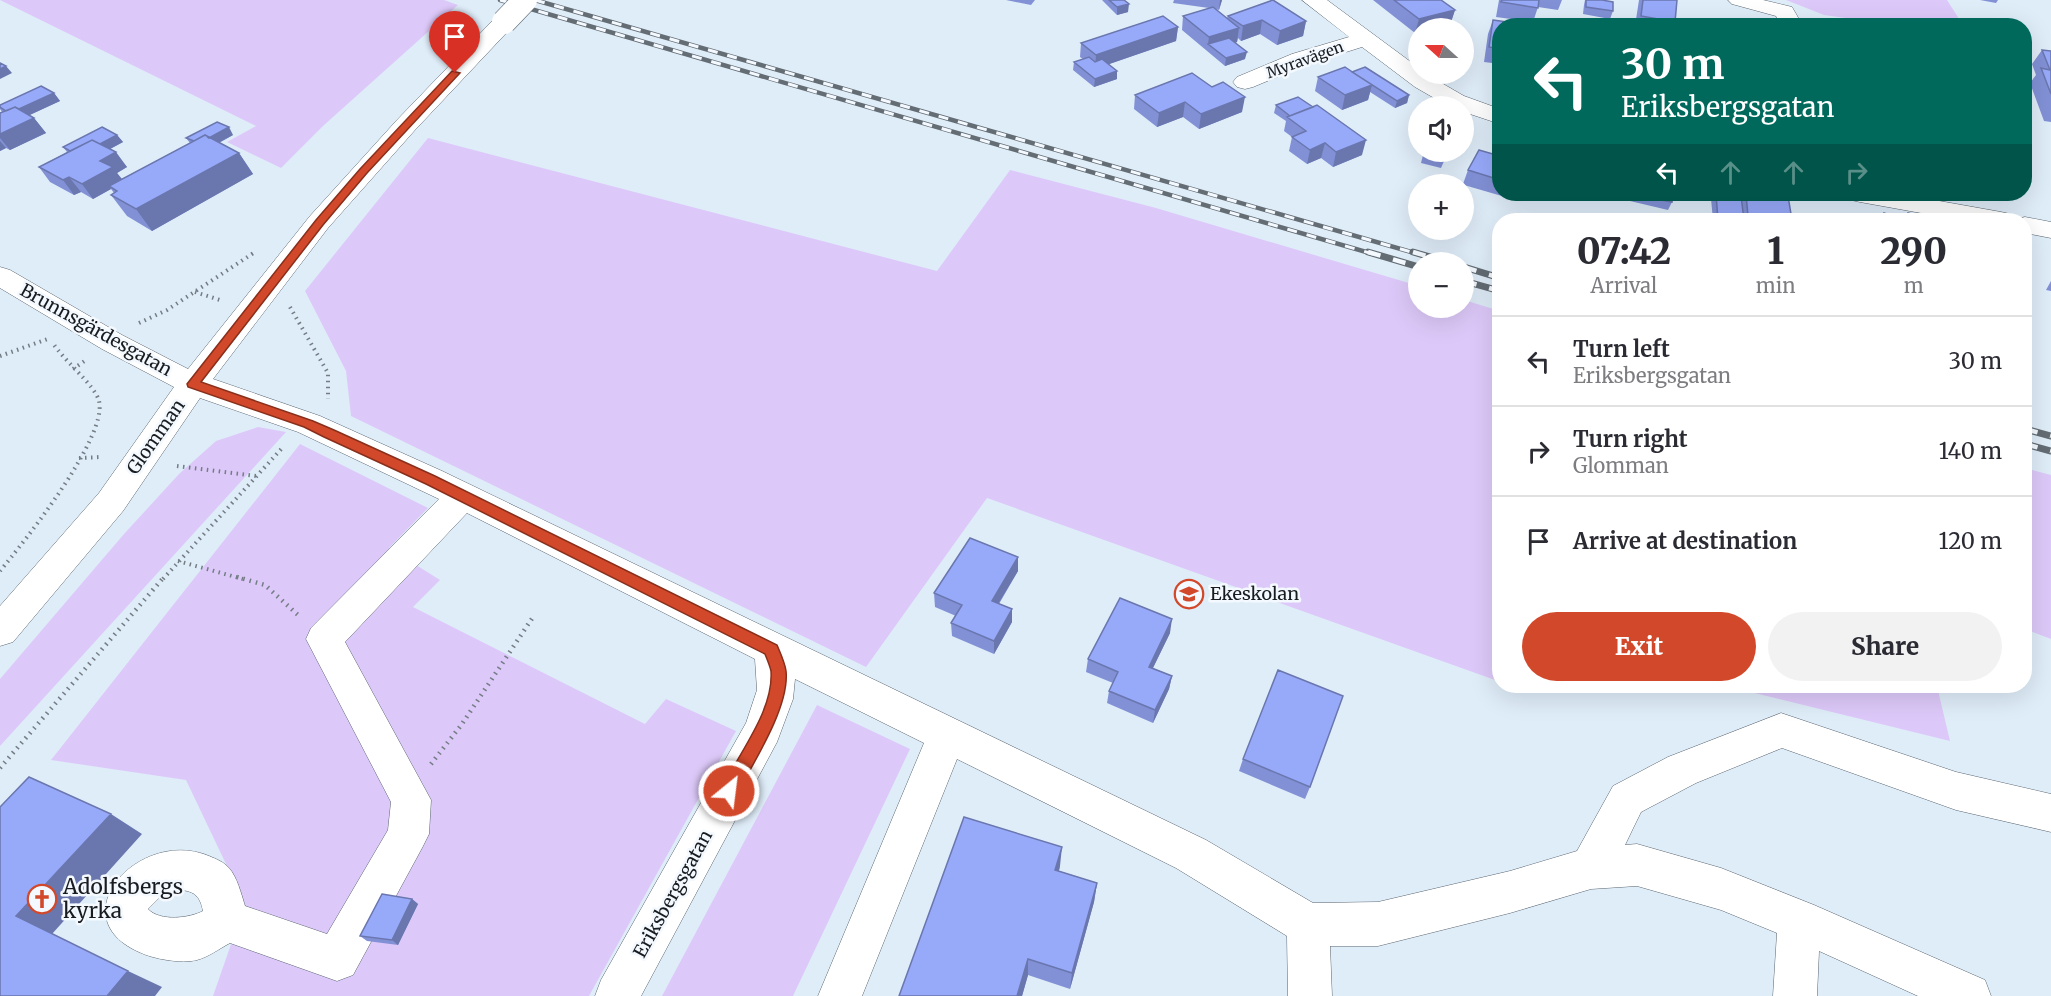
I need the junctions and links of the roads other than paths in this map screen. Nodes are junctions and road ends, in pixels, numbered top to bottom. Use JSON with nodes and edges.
{"nodes":[{"id":1,"x":525,"y":0,"type":"edge"},
{"id":2,"x":1739,"y":0,"type":"edge"},
{"id":3,"x":1318,"y":1,"type":"edge"},
{"id":4,"x":1787,"y":18,"type":"edge"},
{"id":5,"x":1365,"y":39,"type":"junction"},
{"id":6,"x":1245,"y":82,"type":"dead end"},
{"id":7,"x":1492,"y":114,"type":"edge"},
{"id":8,"x":1898,"y":201,"type":"edge"},
{"id":9,"x":1963,"y":213,"type":"edge"},
{"id":10,"x":2032,"y":226,"type":"edge"},
{"id":11,"x":2051,"y":230,"type":"edge"},
{"id":12,"x":0,"y":276,"type":"edge"},
{"id":13,"x":193,"y":384,"type":"junction"},
{"id":14,"x":463,"y":496,"type":"junction"},
{"id":15,"x":0,"y":631,"type":"edge"},
{"id":16,"x":771,"y":649,"type":"junction"},
{"id":17,"x":947,"y":735,"type":"junction"},
{"id":18,"x":2051,"y":813,"type":"edge"},
{"id":19,"x":1591,"y":868,"type":"junction"},
{"id":20,"x":1799,"y":920,"type":"junction"},
{"id":21,"x":227,"y":921,"type":"dead end"},
{"id":22,"x":1308,"y":925,"type":"junction"},
{"id":23,"x":617,"y":996,"type":"edge"},
{"id":24,"x":840,"y":996,"type":"edge"},
{"id":25,"x":1310,"y":996,"type":"edge"},
{"id":26,"x":1795,"y":996,"type":"edge"},
{"id":27,"x":1969,"y":996,"type":"edge"}],
"edges":[{"from":1,"to":13,"type":"street","name":"Glomman","bridge":true},
{"from":2,"to":4,"type":"street"},
{"from":3,"to":5,"type":"street"},
{"from":5,"to":6,"type":"street","name":"Myravägen"},
{"from":5,"to":7,"type":"street"},
{"from":8,"to":9,"type":"street"},
{"from":10,"to":11,"type":"street"},
{"from":12,"to":13,"type":"street","name":"Brunnsgärdesgatan"},
{"from":13,"to":14,"type":"street"},
{"from":13,"to":15,"type":"street","name":"Glomman"},
{"from":14,"to":16,"type":"street"},
{"from":14,"to":21,"type":"street"},
{"from":16,"to":17,"type":"street"},
{"from":16,"to":23,"type":"street","name":"Eriksbergsgatan"},
{"from":17,"to":22,"type":"street"},
{"from":17,"to":24,"type":"street"},
{"from":18,"to":19,"type":"street"},
{"from":19,"to":20,"type":"street"},
{"from":19,"to":22,"type":"street"},
{"from":20,"to":26,"type":"street"},
{"from":20,"to":27,"type":"street"},
{"from":22,"to":25,"type":"street"}]}
